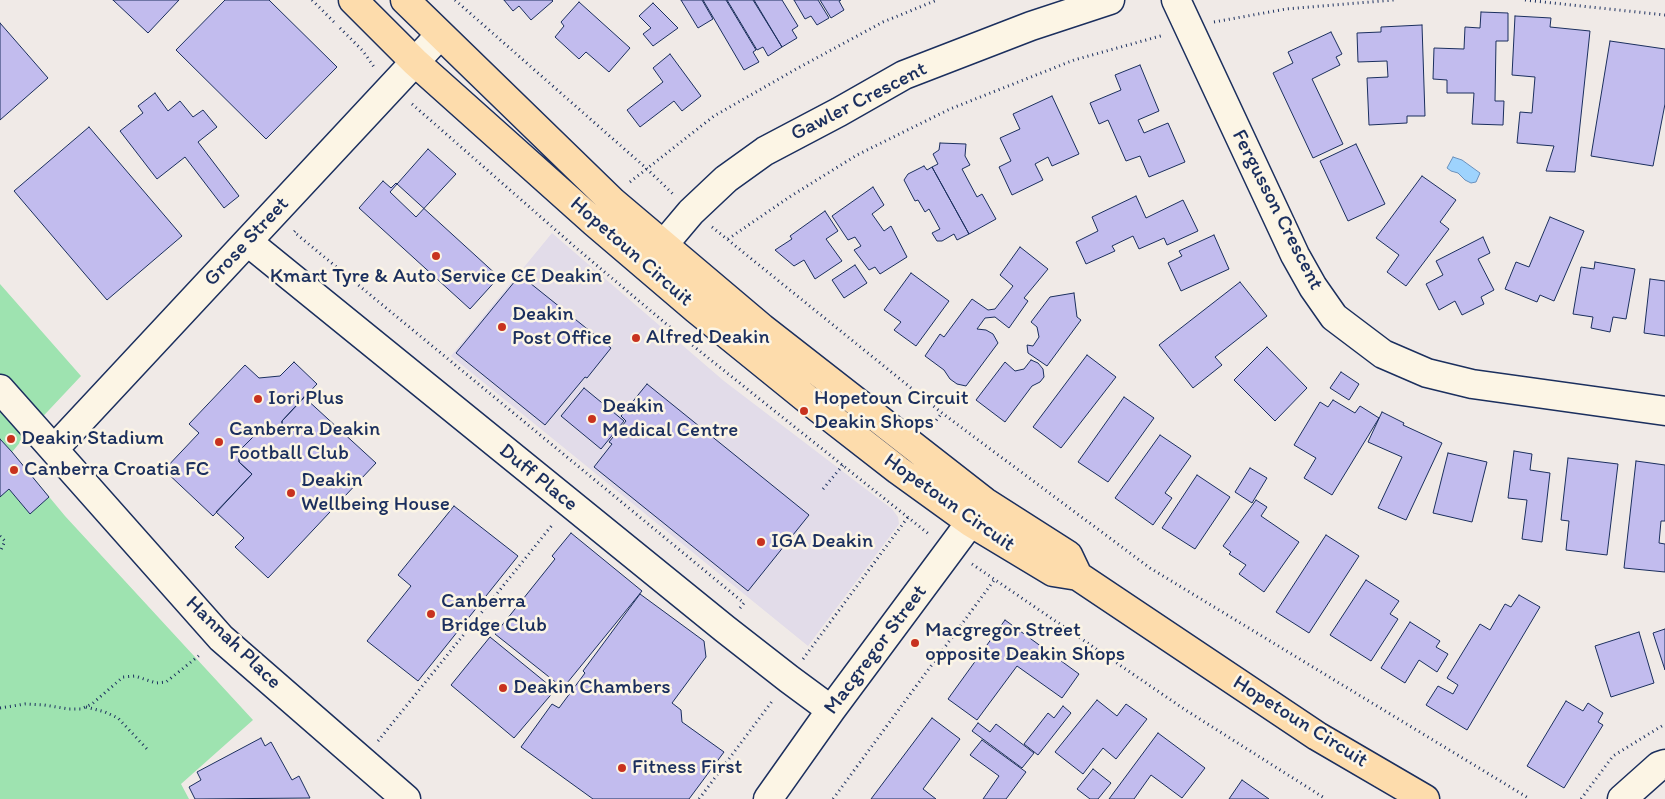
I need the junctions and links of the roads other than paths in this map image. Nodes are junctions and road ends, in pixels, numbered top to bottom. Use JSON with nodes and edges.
{"nodes":[{"id":1,"x":352,"y":0,"type":"edge"},
{"id":2,"x":405,"y":0,"type":"edge"},
{"id":3,"x":1110,"y":0,"type":"edge"},
{"id":4,"x":1176,"y":0,"type":"edge"},
{"id":5,"x":440,"y":35,"type":"junction"},
{"id":6,"x":415,"y":62,"type":"junction"},
{"id":7,"x":248,"y":242,"type":"junction"},
{"id":8,"x":664,"y":244,"type":"junction"},
{"id":9,"x":646,"y":266,"type":"junction"},
{"id":10,"x":0,"y":389,"type":"edge"},
{"id":11,"x":1665,"y":411,"type":"edge"},
{"id":12,"x":54,"y":450,"type":"junction"},
{"id":13,"x":978,"y":512,"type":"junction"},
{"id":14,"x":831,"y":710,"type":"junction"},
{"id":15,"x":1665,"y":764,"type":"edge"},
{"id":16,"x":406,"y":799,"type":"edge"},
{"id":17,"x":768,"y":799,"type":"edge"},
{"id":18,"x":1425,"y":799,"type":"edge"},
{"id":19,"x":1622,"y":799,"type":"edge"}],
"edges":[{"from":1,"to":6,"type":"main road","name":"Hopetoun Circuit"},
{"from":2,"to":5,"type":"main road","name":"Hopetoun Circuit"},
{"from":3,"to":8,"type":"street","name":"Gawler Crescent"},
{"from":4,"to":11,"type":"street","name":"Fergusson Crescent"},
{"from":5,"to":6,"type":"street","name":"Grose Street"},
{"from":5,"to":8,"type":"main road","name":"Hopetoun Circuit"},
{"from":6,"to":7,"type":"street","name":"Grose Street"},
{"from":6,"to":9,"type":"main road","name":"Hopetoun Circuit"},
{"from":7,"to":12,"type":"street","name":"Grose Street"},
{"from":7,"to":14,"type":"street","name":"Duff Place"},
{"from":8,"to":9,"type":"street","name":"Gawler Crescent"},
{"from":8,"to":13,"type":"main road","name":"Hopetoun Circuit"},
{"from":9,"to":13,"type":"main road","name":"Hopetoun Circuit"},
{"from":10,"to":12,"type":"street","name":"Hannah Place"},
{"from":12,"to":16,"type":"street","name":"Hannah Place"},
{"from":13,"to":14,"type":"street","name":"Macgregor Street"},
{"from":13,"to":18,"type":"main road","name":"Hopetoun Circuit"},
{"from":14,"to":17,"type":"street","name":"Macgregor Street"},
{"from":15,"to":19,"type":"street"}]}
